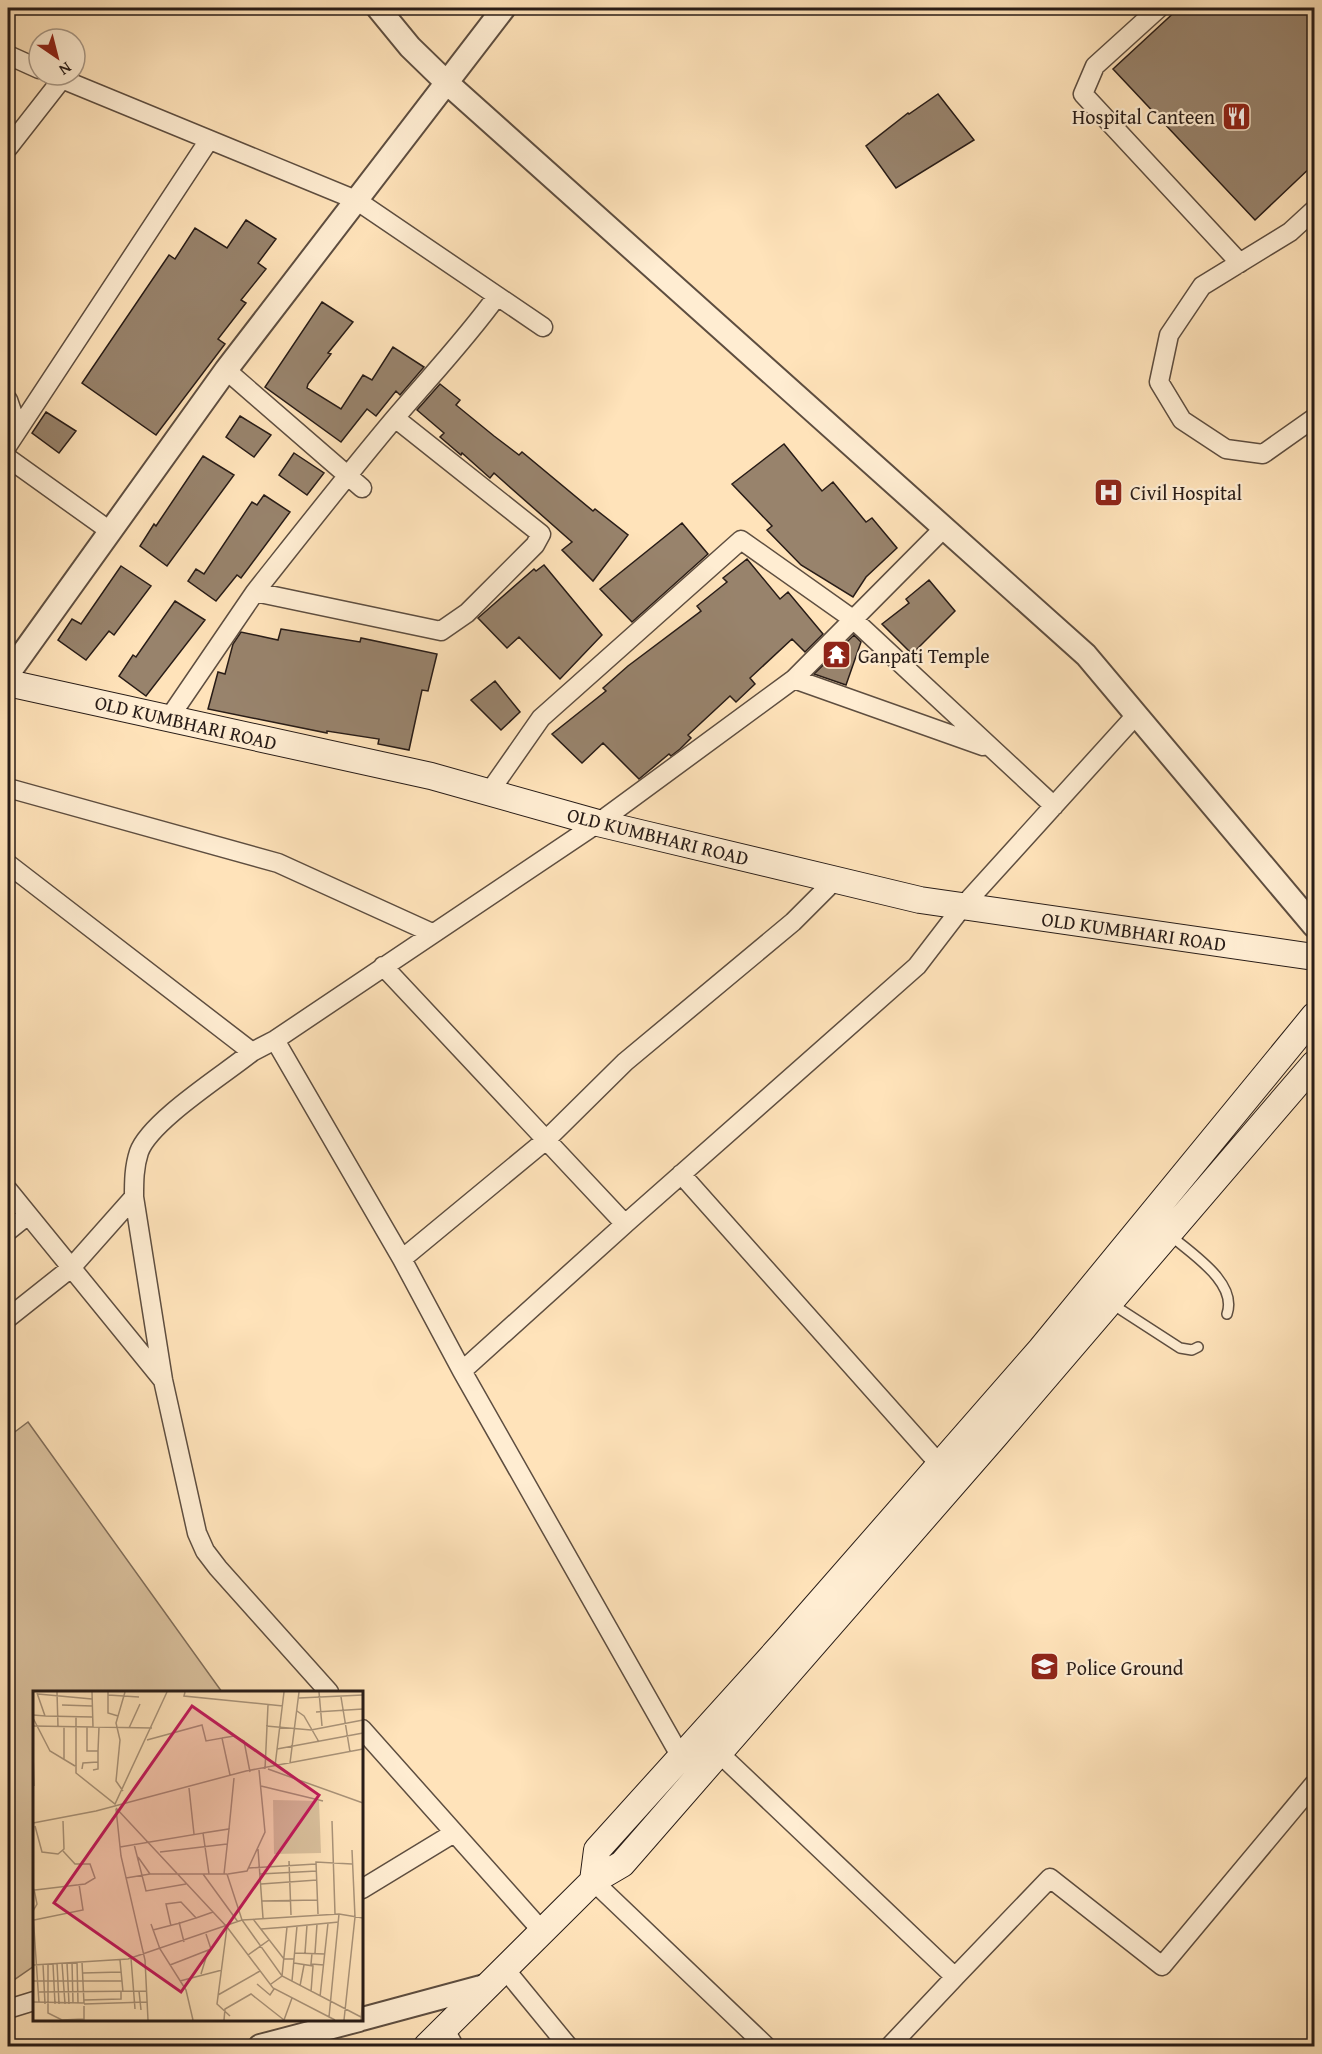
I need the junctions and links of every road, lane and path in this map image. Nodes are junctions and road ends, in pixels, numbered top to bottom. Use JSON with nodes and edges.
{"nodes":[{"id":1,"x":378,"y":8,"type":"edge"},
{"id":2,"x":504,"y":8,"type":"edge"},
{"id":3,"x":1159,"y":8,"type":"edge"},
{"id":4,"x":8,"y":55,"type":"edge"},
{"id":5,"x":27,"y":64,"type":"edge"},
{"id":6,"x":446,"y":82,"type":"junction"},
{"id":7,"x":50,"y":87,"type":"edge"},
{"id":8,"x":81,"y":87,"type":"edge"},
{"id":9,"x":209,"y":140,"type":"junction"},
{"id":10,"x":8,"y":148,"type":"edge"},
{"id":11,"x":356,"y":200,"type":"junction"},
{"id":12,"x":1314,"y":210,"type":"edge"},
{"id":13,"x":1240,"y":262,"type":"junction"},
{"id":14,"x":497,"y":296,"type":"junction"},
{"id":15,"x":543,"y":327,"type":"dead end"},
{"id":16,"x":226,"y":370,"type":"junction"},
{"id":17,"x":8,"y":399,"type":"edge"},
{"id":18,"x":395,"y":418,"type":"junction"},
{"id":19,"x":1314,"y":418,"type":"edge"},
{"id":20,"x":18,"y":429,"type":"junction"},
{"id":21,"x":8,"y":445,"type":"edge"},
{"id":22,"x":8,"y":458,"type":"edge"},
{"id":23,"x":347,"y":476,"type":"junction"},
{"id":24,"x":362,"y":488,"type":"dead end"},
{"id":25,"x":944,"y":528,"type":"junction"},
{"id":26,"x":110,"y":531,"type":"junction"},
{"id":27,"x":255,"y":592,"type":"junction"},
{"id":28,"x":854,"y":620,"type":"junction"},
{"id":29,"x":8,"y":674,"type":"edge"},
{"id":30,"x":794,"y":679,"type":"junction"},
{"id":31,"x":8,"y":683,"type":"edge"},
{"id":32,"x":1137,"y":714,"type":"junction"},
{"id":33,"x":169,"y":718,"type":"junction"},
{"id":34,"x":991,"y":749,"type":"junction"},
{"id":35,"x":8,"y":788,"type":"edge"},
{"id":36,"x":490,"y":791,"type":"junction"},
{"id":37,"x":1054,"y":806,"type":"junction"},
{"id":38,"x":598,"y":823,"type":"junction"},
{"id":39,"x":8,"y":864,"type":"edge"},
{"id":40,"x":835,"y":880,"type":"junction"},
{"id":41,"x":963,"y":906,"type":"junction"},
{"id":42,"x":1314,"y":927,"type":"edge"},
{"id":43,"x":432,"y":933,"type":"junction"},
{"id":44,"x":1314,"y":957,"type":"edge"},
{"id":45,"x":383,"y":966,"type":"junction"},
{"id":46,"x":1314,"y":1016,"type":"edge"},
{"id":47,"x":275,"y":1040,"type":"junction"},
{"id":48,"x":252,"y":1052,"type":"junction"},
{"id":49,"x":1314,"y":1064,"type":"edge"},
{"id":50,"x":546,"y":1140,"type":"junction"},
{"id":51,"x":681,"y":1174,"type":"junction"},
{"id":52,"x":8,"y":1190,"type":"edge"},
{"id":53,"x":134,"y":1197,"type":"junction"},
{"id":54,"x":28,"y":1215,"type":"junction"},
{"id":55,"x":625,"y":1224,"type":"junction"},
{"id":56,"x":8,"y":1230,"type":"edge"},
{"id":57,"x":1168,"y":1233,"type":"junction"},
{"id":58,"x":402,"y":1259,"type":"junction"},
{"id":59,"x":71,"y":1268,"type":"junction"},
{"id":60,"x":1109,"y":1302,"type":"junction"},
{"id":61,"x":1227,"y":1314,"type":"dead end"},
{"id":62,"x":8,"y":1318,"type":"edge"},
{"id":63,"x":1198,"y":1347,"type":"dead end"},
{"id":64,"x":462,"y":1371,"type":"junction"},
{"id":65,"x":163,"y":1380,"type":"junction"},
{"id":66,"x":940,"y":1466,"type":"junction"},
{"id":67,"x":328,"y":1691,"type":"edge"},
{"id":68,"x":363,"y":1730,"type":"edge"},
{"id":69,"x":719,"y":1753,"type":"junction"},
{"id":70,"x":681,"y":1757,"type":"junction"},
{"id":71,"x":1314,"y":1784,"type":"edge"},
{"id":72,"x":454,"y":1833,"type":"junction"},
{"id":73,"x":593,"y":1881,"type":"junction"},
{"id":74,"x":363,"y":1888,"type":"edge"},
{"id":75,"x":542,"y":1931,"type":"junction"},
{"id":76,"x":496,"y":1976,"type":"junction"},
{"id":77,"x":955,"y":1977,"type":"junction"},
{"id":78,"x":33,"y":2001,"type":"edge"},
{"id":79,"x":8,"y":2009,"type":"edge"},
{"id":80,"x":363,"y":2018,"type":"edge"},
{"id":81,"x":353,"y":2021,"type":"edge"},
{"id":82,"x":449,"y":2037,"type":"edge"},
{"id":83,"x":260,"y":2046,"type":"edge"},
{"id":84,"x":427,"y":2046,"type":"edge"},
{"id":85,"x":568,"y":2046,"type":"edge"},
{"id":86,"x":766,"y":2046,"type":"edge"},
{"id":87,"x":890,"y":2046,"type":"edge"}],
"edges":[{"from":1,"to":6,"type":"street"},
{"from":2,"to":6,"type":"street"},
{"from":3,"to":13,"type":"street"},
{"from":4,"to":5,"type":"street"},
{"from":6,"to":11,"type":"street"},
{"from":6,"to":25,"type":"street"},
{"from":7,"to":10,"type":"street"},
{"from":8,"to":9,"type":"street"},
{"from":9,"to":11,"type":"street"},
{"from":9,"to":20,"type":"street"},
{"from":11,"to":14,"type":"street"},
{"from":11,"to":16,"type":"street"},
{"from":12,"to":13,"type":"street"},
{"from":13,"to":19,"type":"street"},
{"from":14,"to":15,"type":"street"},
{"from":14,"to":18,"type":"street"},
{"from":16,"to":23,"type":"street"},
{"from":16,"to":26,"type":"street"},
{"from":17,"to":20,"type":"street"},
{"from":18,"to":23,"type":"street"},
{"from":18,"to":27,"type":"street"},
{"from":20,"to":21,"type":"street"},
{"from":22,"to":26,"type":"street"},
{"from":23,"to":24,"type":"street"},
{"from":23,"to":27,"type":"street"},
{"from":25,"to":28,"type":"street"},
{"from":25,"to":32,"type":"street"},
{"from":26,"to":29,"type":"street"},
{"from":27,"to":33,"type":"street"},
{"from":28,"to":30,"type":"street"},
{"from":28,"to":34,"type":"street"},
{"from":28,"to":36,"type":"street"},
{"from":30,"to":34,"type":"street"},
{"from":30,"to":38,"type":"street"},
{"from":31,"to":33,"type":"main road","name":"OLD KUMBHARI ROAD"},
{"from":32,"to":37,"type":"street"},
{"from":32,"to":42,"type":"street"},
{"from":33,"to":36,"type":"main road","name":"OLD KUMBHARI ROAD"},
{"from":34,"to":37,"type":"street"},
{"from":35,"to":43,"type":"street"},
{"from":36,"to":38,"type":"main road","name":"OLD KUMBHARI ROAD"},
{"from":37,"to":41,"type":"street"},
{"from":38,"to":40,"type":"main road","name":"OLD KUMBHARI ROAD"},
{"from":38,"to":43,"type":"street"},
{"from":39,"to":48,"type":"street"},
{"from":40,"to":41,"type":"main road","name":"OLD KUMBHARI ROAD"},
{"from":40,"to":50,"type":"street"},
{"from":41,"to":44,"type":"main road","name":"OLD KUMBHARI ROAD"},
{"from":41,"to":51,"type":"street"},
{"from":43,"to":45,"type":"street"},
{"from":45,"to":47,"type":"street"},
{"from":45,"to":50,"type":"street"},
{"from":46,"to":66,"type":"main road"},
{"from":47,"to":48,"type":"street"},
{"from":47,"to":58,"type":"street"},
{"from":48,"to":53,"type":"street"},
{"from":49,"to":57,"type":"main road"},
{"from":50,"to":55,"type":"street"},
{"from":50,"to":58,"type":"street"},
{"from":51,"to":55,"type":"street"},
{"from":51,"to":66,"type":"street"},
{"from":52,"to":54,"type":"street"},
{"from":53,"to":59,"type":"street"},
{"from":53,"to":65,"type":"street"},
{"from":54,"to":56,"type":"street"},
{"from":54,"to":59,"type":"street"},
{"from":55,"to":64,"type":"street"},
{"from":57,"to":60,"type":"main road"},
{"from":57,"to":61,"type":"lane"},
{"from":58,"to":64,"type":"street"},
{"from":59,"to":62,"type":"street"},
{"from":59,"to":65,"type":"street"},
{"from":60,"to":63,"type":"lane"},
{"from":60,"to":69,"type":"main road"},
{"from":64,"to":70,"type":"street"},
{"from":65,"to":67,"type":"street"},
{"from":66,"to":70,"type":"main road"},
{"from":68,"to":72,"type":"street"},
{"from":69,"to":73,"type":"main road"},
{"from":69,"to":77,"type":"street"},
{"from":70,"to":73,"type":"main road"},
{"from":71,"to":77,"type":"street"},
{"from":72,"to":74,"type":"street"},
{"from":72,"to":75,"type":"street"},
{"from":73,"to":75,"type":"main road"},
{"from":73,"to":86,"type":"street"},
{"from":75,"to":76,"type":"main road"},
{"from":76,"to":80,"type":"street"},
{"from":76,"to":82,"type":"main road"},
{"from":76,"to":85,"type":"street"},
{"from":77,"to":87,"type":"street"},
{"from":78,"to":79,"type":"street"},
{"from":81,"to":83,"type":"street"},
{"from":82,"to":84,"type":"main road"}]}
